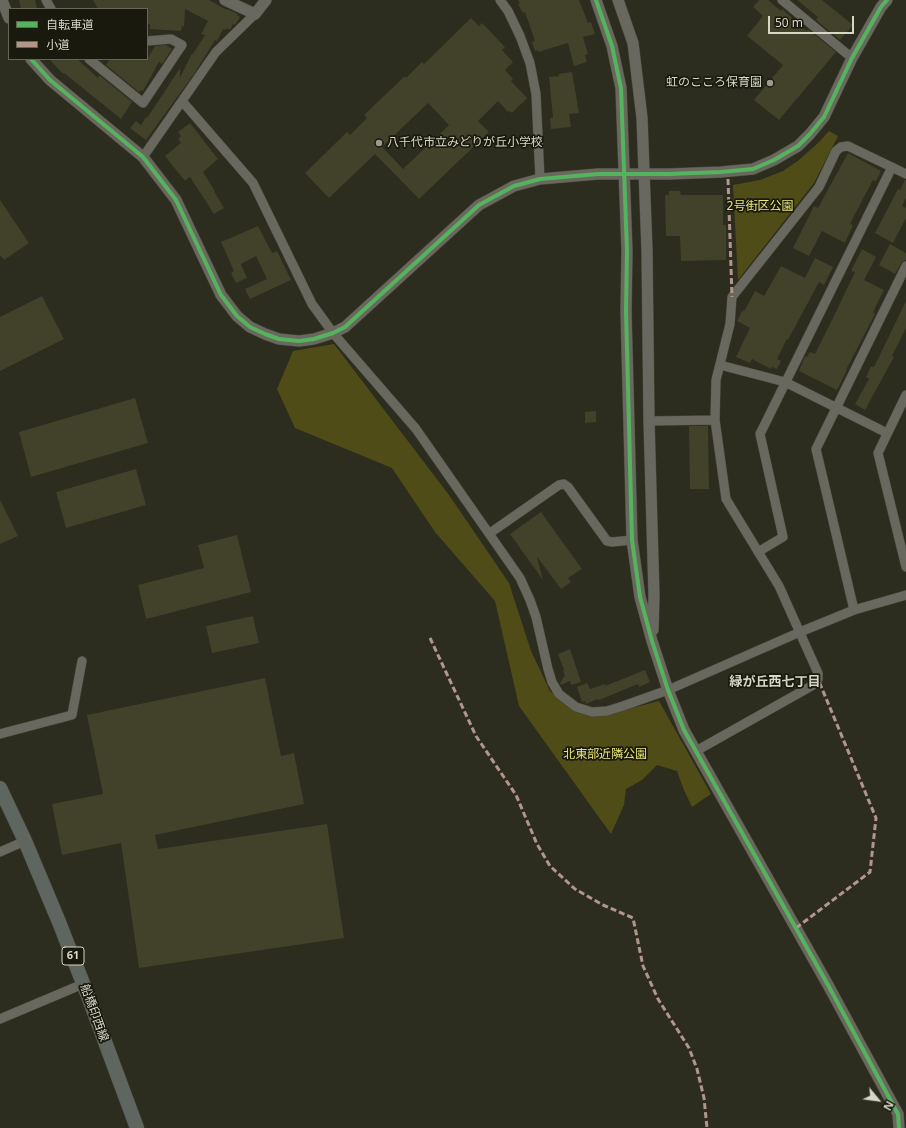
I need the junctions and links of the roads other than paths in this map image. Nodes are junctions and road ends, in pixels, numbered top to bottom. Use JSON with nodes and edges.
{"nodes":[{"id":1,"x":2,"y":0,"type":"edge"},
{"id":2,"x":225,"y":0,"type":"edge"},
{"id":3,"x":266,"y":0,"type":"edge"},
{"id":4,"x":500,"y":0,"type":"edge"},
{"id":5,"x":596,"y":0,"type":"edge"},
{"id":6,"x":618,"y":0,"type":"edge"},
{"id":7,"x":782,"y":0,"type":"edge"},
{"id":8,"x":887,"y":0,"type":"edge"},
{"id":9,"x":255,"y":14,"type":"junction"},
{"id":10,"x":8,"y":15,"type":"edge"},
{"id":11,"x":148,"y":41,"type":"edge"},
{"id":12,"x":852,"y":58,"type":"junction"},
{"id":13,"x":32,"y":60,"type":"edge"},
{"id":14,"x":90,"y":60,"type":"edge"},
{"id":15,"x":182,"y":102,"type":"junction"},
{"id":16,"x":143,"y":157,"type":"junction"},
{"id":17,"x":892,"y":167,"type":"junction"},
{"id":18,"x":624,"y":174,"type":"junction"},
{"id":19,"x":644,"y":174,"type":"junction"},
{"id":20,"x":906,"y":174,"type":"edge"},
{"id":21,"x":540,"y":178,"type":"junction"},
{"id":22,"x":906,"y":266,"type":"edge"},
{"id":23,"x":333,"y":334,"type":"junction"},
{"id":24,"x":720,"y":365,"type":"junction"},
{"id":25,"x":785,"y":382,"type":"junction"},
{"id":26,"x":906,"y":395,"type":"edge"},
{"id":27,"x":836,"y":408,"type":"junction"},
{"id":28,"x":715,"y":420,"type":"junction"},
{"id":29,"x":649,"y":421,"type":"junction"},
{"id":30,"x":887,"y":433,"type":"junction"},
{"id":31,"x":490,"y":533,"type":"junction"},
{"id":32,"x":632,"y":540,"type":"junction"},
{"id":33,"x":758,"y":552,"type":"junction"},
{"id":34,"x":906,"y":567,"type":"edge"},
{"id":35,"x":906,"y":595,"type":"edge"},
{"id":36,"x":854,"y":610,"type":"junction"},
{"id":37,"x":800,"y":632,"type":"junction"},
{"id":38,"x":652,"y":641,"type":"junction"},
{"id":39,"x":82,"y":661,"type":"dead end"},
{"id":40,"x":668,"y":690,"type":"junction"},
{"id":41,"x":0,"y":734,"type":"edge"},
{"id":42,"x":696,"y":751,"type":"junction"},
{"id":43,"x":0,"y":788,"type":"edge"},
{"id":44,"x":25,"y":842,"type":"junction"},
{"id":45,"x":0,"y":852,"type":"edge"},
{"id":46,"x":83,"y":984,"type":"junction"},
{"id":47,"x":0,"y":1019,"type":"edge"},
{"id":48,"x":136,"y":1128,"type":"edge"},
{"id":49,"x":898,"y":1128,"type":"edge"}],
"edges":[{"from":1,"to":10,"type":"street"},
{"from":2,"to":9,"type":"street"},
{"from":3,"to":9,"type":"street"},
{"from":4,"to":21,"type":"street"},
{"from":5,"to":18,"type":"street"},
{"from":6,"to":19,"type":"street"},
{"from":7,"to":12,"type":"street"},
{"from":8,"to":12,"type":"street"},
{"from":9,"to":15,"type":"street"},
{"from":11,"to":14,"type":"street"},
{"from":12,"to":19,"type":"street"},
{"from":13,"to":16,"type":"street"},
{"from":15,"to":16,"type":"street"},
{"from":15,"to":23,"type":"street"},
{"from":16,"to":23,"type":"street"},
{"from":17,"to":20,"type":"street"},
{"from":17,"to":24,"type":"street"},
{"from":17,"to":25,"type":"street"},
{"from":18,"to":19,"type":"street"},
{"from":18,"to":21,"type":"street"},
{"from":18,"to":32,"type":"street"},
{"from":19,"to":29,"type":"street"},
{"from":21,"to":23,"type":"street"},
{"from":22,"to":27,"type":"street"},
{"from":23,"to":31,"type":"street"},
{"from":24,"to":25,"type":"street"},
{"from":24,"to":28,"type":"street"},
{"from":25,"to":27,"type":"street"},
{"from":25,"to":33,"type":"street"},
{"from":26,"to":30,"type":"street"},
{"from":27,"to":30,"type":"street"},
{"from":27,"to":36,"type":"street"},
{"from":28,"to":29,"type":"street"},
{"from":28,"to":33,"type":"street"},
{"from":29,"to":38,"type":"street"},
{"from":30,"to":34,"type":"street"},
{"from":31,"to":32,"type":"street"},
{"from":31,"to":40,"type":"street"},
{"from":32,"to":38,"type":"street"},
{"from":33,"to":37,"type":"street"},
{"from":35,"to":36,"type":"street"},
{"from":36,"to":37,"type":"street"},
{"from":37,"to":40,"type":"street"},
{"from":37,"to":42,"type":"street"},
{"from":38,"to":40,"type":"street"},
{"from":39,"to":41,"type":"street"},
{"from":40,"to":42,"type":"street"},
{"from":42,"to":49,"type":"street"},
{"from":43,"to":44,"type":"main road","name":"船橋印西線","number":"61"},
{"from":44,"to":45,"type":"street"},
{"from":44,"to":46,"type":"main road","name":"船橋印西線","number":"61"},
{"from":46,"to":47,"type":"street"},
{"from":46,"to":48,"type":"main road","name":"船橋印西線","number":"61"}]}
